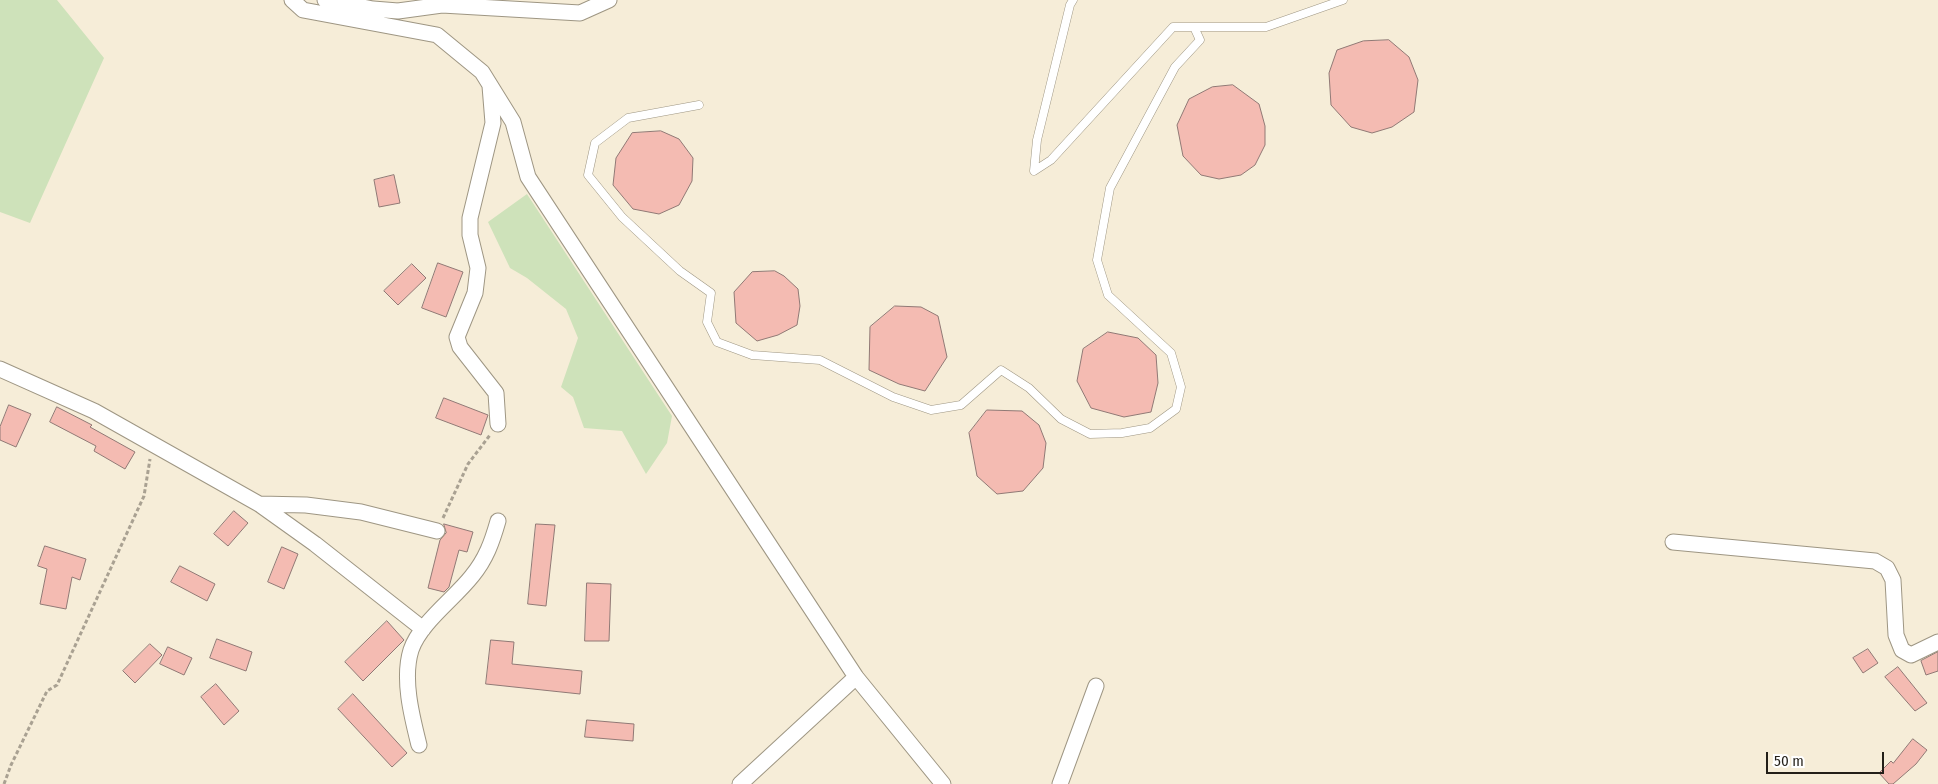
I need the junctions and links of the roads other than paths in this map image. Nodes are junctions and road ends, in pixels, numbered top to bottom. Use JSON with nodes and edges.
{"nodes":[{"id":1,"x":292,"y":0,"type":"edge"},
{"id":2,"x":325,"y":0,"type":"edge"},
{"id":3,"x":610,"y":0,"type":"edge"},
{"id":4,"x":1073,"y":0,"type":"edge"},
{"id":5,"x":1343,"y":0,"type":"edge"},
{"id":6,"x":1194,"y":27,"type":"junction"},
{"id":7,"x":490,"y":85,"type":"junction"},
{"id":8,"x":699,"y":105,"type":"dead end"},
{"id":9,"x":0,"y":369,"type":"edge"},
{"id":10,"x":498,"y":424,"type":"road end"},
{"id":11,"x":259,"y":504,"type":"junction"},
{"id":12,"x":498,"y":521,"type":"dead end"},
{"id":13,"x":437,"y":530,"type":"road end"},
{"id":14,"x":1673,"y":542,"type":"dead end"},
{"id":15,"x":422,"y":629,"type":"junction"},
{"id":16,"x":1938,"y":642,"type":"edge"},
{"id":17,"x":856,"y":677,"type":"junction"},
{"id":18,"x":1096,"y":686,"type":"dead end"},
{"id":19,"x":419,"y":745,"type":"dead end"},
{"id":20,"x":740,"y":784,"type":"edge"},
{"id":21,"x":943,"y":784,"type":"edge"},
{"id":22,"x":1060,"y":784,"type":"edge"}],
"edges":[{"from":1,"to":7,"type":"street"},
{"from":2,"to":3,"type":"street"},
{"from":4,"to":6,"type":"lane"},
{"from":5,"to":6,"type":"lane"},
{"from":6,"to":8,"type":"lane"},
{"from":7,"to":10,"type":"street"},
{"from":7,"to":17,"type":"street"},
{"from":9,"to":11,"type":"street"},
{"from":11,"to":13,"type":"street"},
{"from":11,"to":15,"type":"street"},
{"from":12,"to":15,"type":"street"},
{"from":14,"to":16,"type":"street"},
{"from":15,"to":19,"type":"street"},
{"from":17,"to":20,"type":"street"},
{"from":17,"to":21,"type":"street"},
{"from":18,"to":22,"type":"street"}]}
